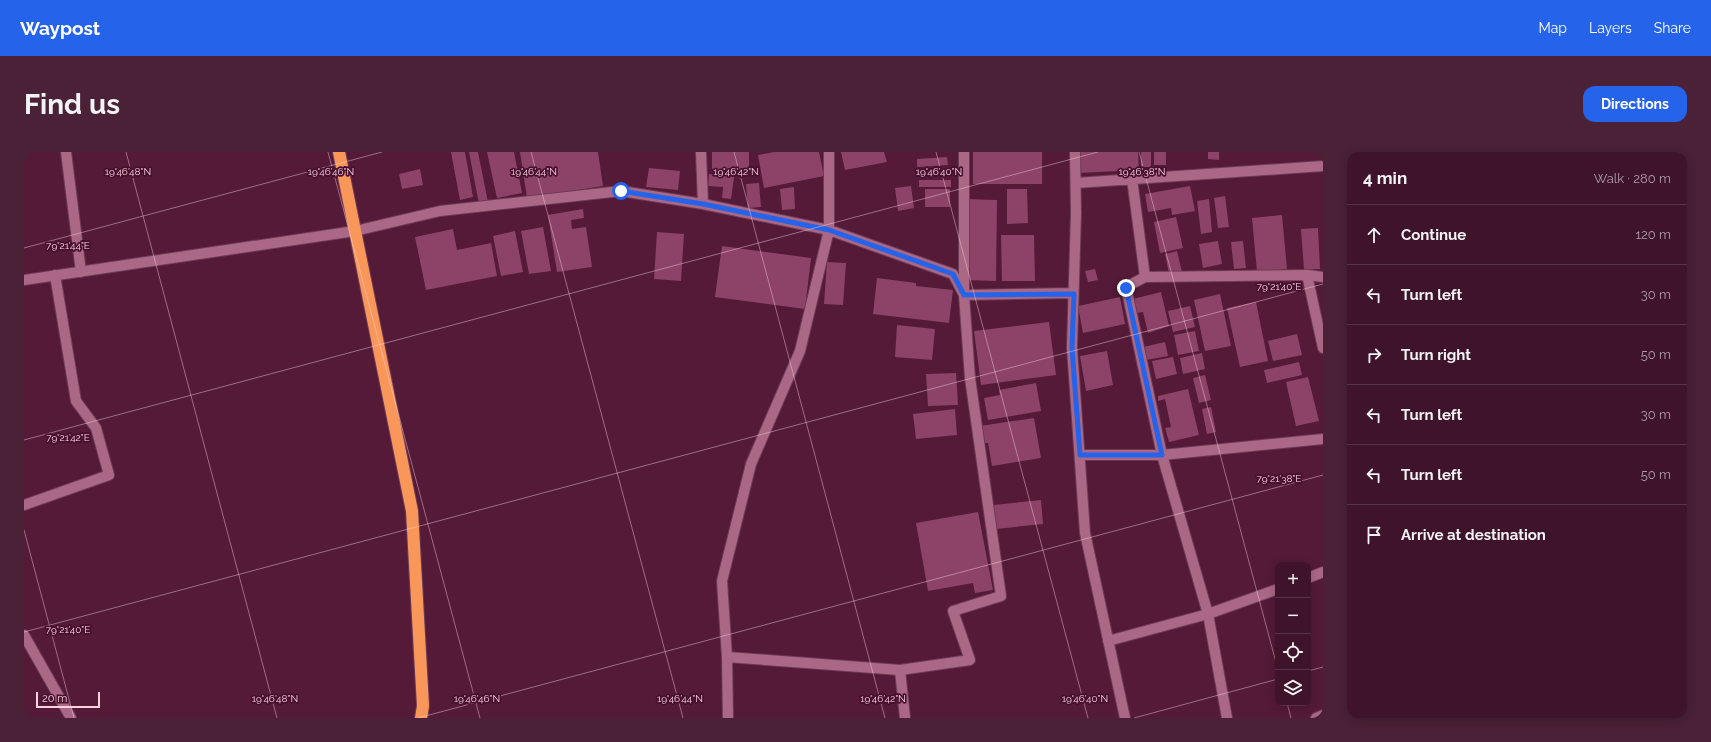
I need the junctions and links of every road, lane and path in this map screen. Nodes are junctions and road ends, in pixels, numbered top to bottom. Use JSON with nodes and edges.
{"nodes":[{"id":1,"x":66,"y":152,"type":"edge"},
{"id":2,"x":339,"y":152,"type":"edge"},
{"id":3,"x":700,"y":152,"type":"edge"},
{"id":4,"x":829,"y":152,"type":"edge"},
{"id":5,"x":964,"y":152,"type":"edge"},
{"id":6,"x":1075,"y":152,"type":"edge"},
{"id":7,"x":1323,"y":166,"type":"edge"},
{"id":8,"x":1132,"y":179,"type":"junction"},
{"id":9,"x":1076,"y":183,"type":"junction"},
{"id":10,"x":703,"y":204,"type":"junction"},
{"id":11,"x":829,"y":230,"type":"junction"},
{"id":12,"x":355,"y":231,"type":"junction"},
{"id":13,"x":81,"y":272,"type":"junction"},
{"id":14,"x":55,"y":275,"type":"junction"},
{"id":15,"x":1307,"y":276,"type":"junction"},
{"id":16,"x":1145,"y":277,"type":"junction"},
{"id":17,"x":1323,"y":277,"type":"edge"},
{"id":18,"x":24,"y":280,"type":"edge"},
{"id":19,"x":1074,"y":294,"type":"junction"},
{"id":20,"x":964,"y":295,"type":"junction"},
{"id":21,"x":1323,"y":348,"type":"edge"},
{"id":22,"x":1323,"y":439,"type":"edge"},
{"id":23,"x":1080,"y":455,"type":"junction"},
{"id":24,"x":1162,"y":455,"type":"junction"},
{"id":25,"x":24,"y":505,"type":"edge"},
{"id":26,"x":1323,"y":572,"type":"edge"},
{"id":27,"x":1311,"y":577,"type":"edge"},
{"id":28,"x":1275,"y":590,"type":"edge"},
{"id":29,"x":1208,"y":614,"type":"junction"},
{"id":30,"x":24,"y":635,"type":"edge"},
{"id":31,"x":1108,"y":641,"type":"junction"},
{"id":32,"x":727,"y":657,"type":"junction"},
{"id":33,"x":900,"y":670,"type":"junction"},
{"id":34,"x":1323,"y":715,"type":"edge"},
{"id":35,"x":71,"y":718,"type":"edge"},
{"id":36,"x":421,"y":718,"type":"edge"},
{"id":37,"x":728,"y":718,"type":"edge"},
{"id":38,"x":905,"y":718,"type":"edge"},
{"id":39,"x":1125,"y":718,"type":"edge"},
{"id":40,"x":1227,"y":718,"type":"edge"},
{"id":41,"x":1316,"y":718,"type":"edge"}],
"edges":[{"from":1,"to":13,"type":"street"},
{"from":2,"to":12,"type":"highway"},
{"from":3,"to":10,"type":"street"},
{"from":4,"to":11,"type":"street"},
{"from":5,"to":20,"type":"street"},
{"from":6,"to":9,"type":"street"},
{"from":7,"to":8,"type":"street"},
{"from":8,"to":9,"type":"street"},
{"from":8,"to":16,"type":"street"},
{"from":9,"to":19,"type":"street"},
{"from":10,"to":11,"type":"street"},
{"from":10,"to":12,"type":"street"},
{"from":11,"to":20,"type":"street"},
{"from":11,"to":32,"type":"street"},
{"from":12,"to":13,"type":"street"},
{"from":12,"to":36,"type":"highway"},
{"from":13,"to":14,"type":"street"},
{"from":14,"to":18,"type":"street"},
{"from":14,"to":25,"type":"street"},
{"from":15,"to":16,"type":"street"},
{"from":15,"to":17,"type":"street"},
{"from":15,"to":21,"type":"street"},
{"from":16,"to":24,"type":"street"},
{"from":19,"to":20,"type":"street"},
{"from":19,"to":23,"type":"street"},
{"from":20,"to":33,"type":"street"},
{"from":22,"to":24,"type":"street"},
{"from":23,"to":24,"type":"street"},
{"from":23,"to":31,"type":"street"},
{"from":24,"to":29,"type":"street"},
{"from":26,"to":27,"type":"street"},
{"from":28,"to":29,"type":"street"},
{"from":29,"to":31,"type":"street"},
{"from":29,"to":40,"type":"street"},
{"from":30,"to":35,"type":"street"},
{"from":31,"to":39,"type":"street"},
{"from":32,"to":33,"type":"street"},
{"from":32,"to":37,"type":"street"},
{"from":33,"to":38,"type":"street"},
{"from":34,"to":41,"type":"street"}]}
